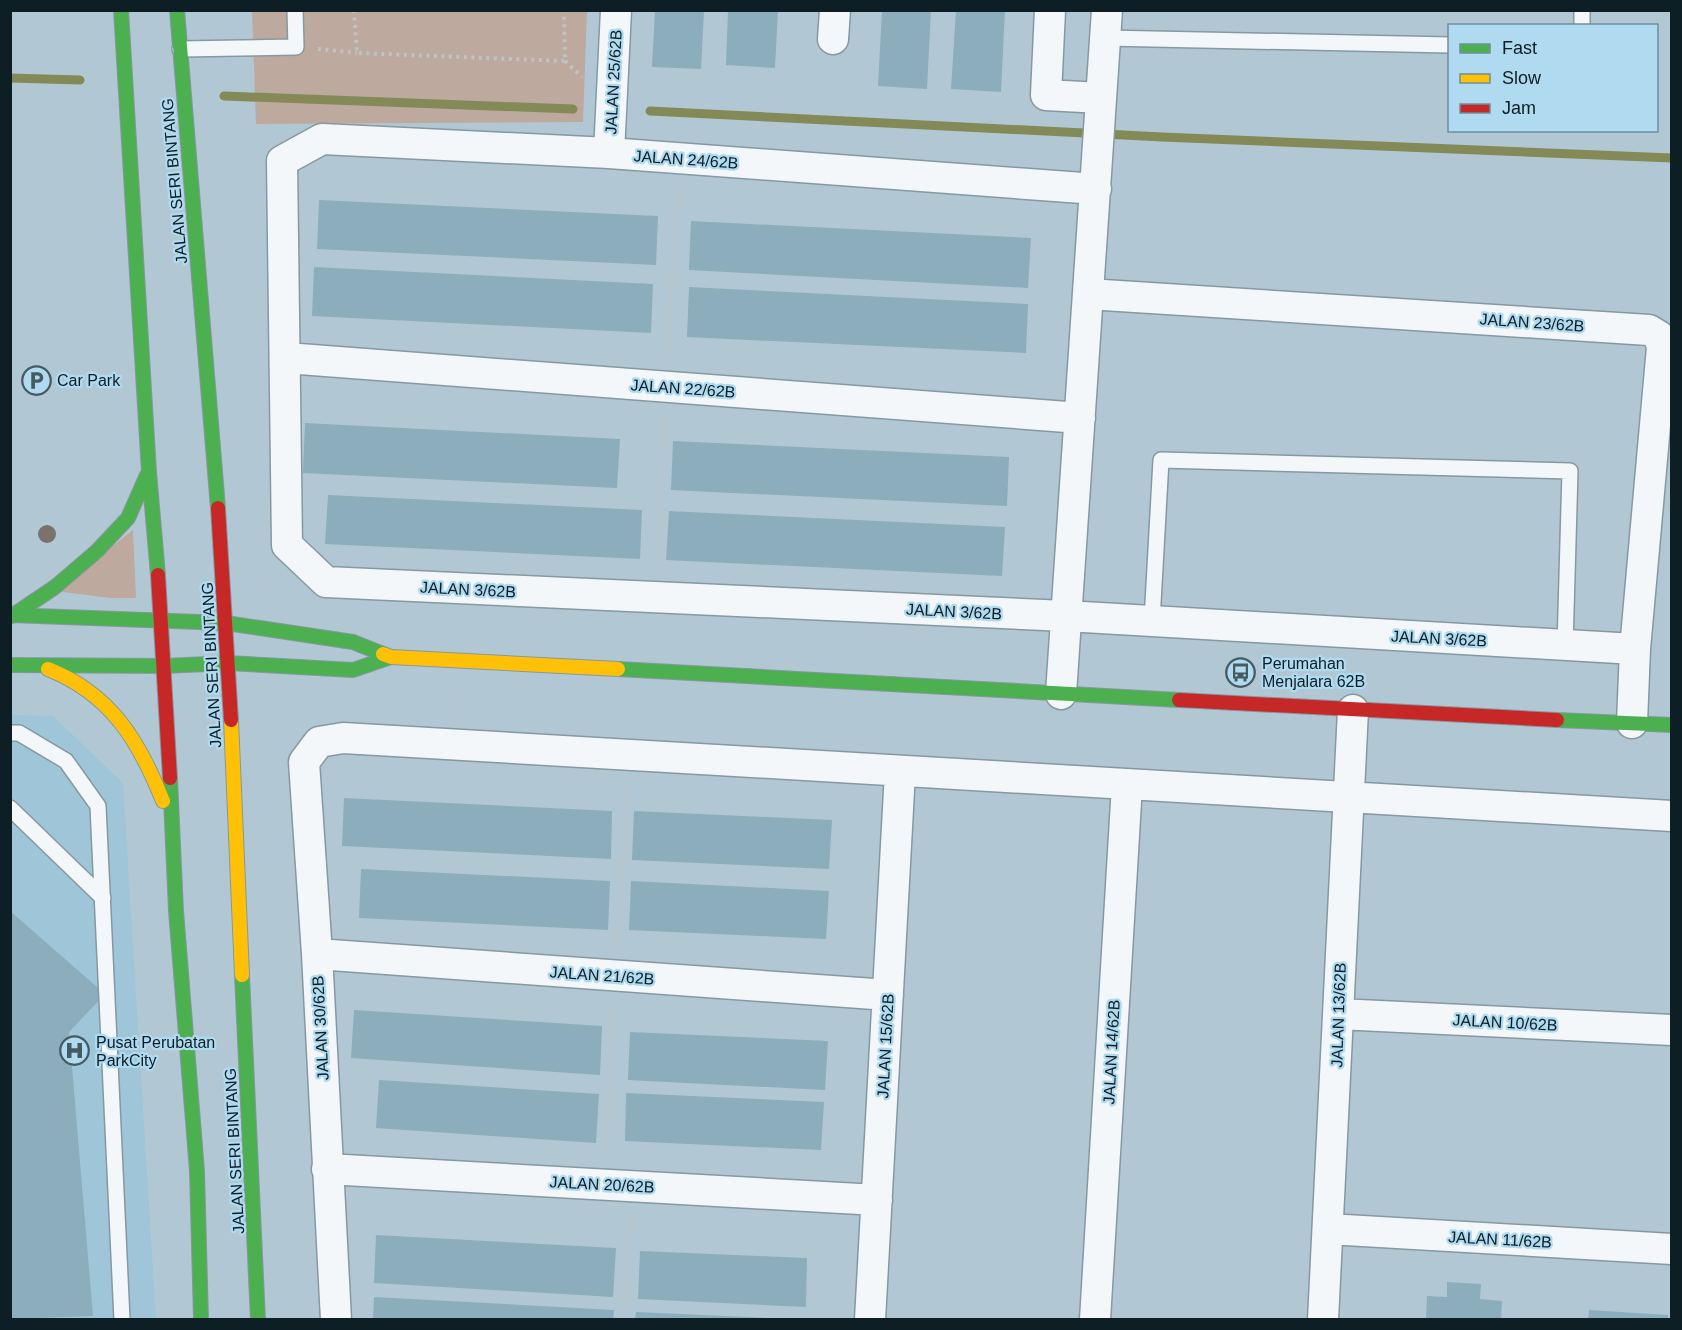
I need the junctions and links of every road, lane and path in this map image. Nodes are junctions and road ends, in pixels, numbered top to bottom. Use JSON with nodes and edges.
{"nodes":[{"id":1,"x":121,"y":10,"type":"edge"},
{"id":2,"x":177,"y":10,"type":"edge"},
{"id":3,"x":295,"y":10,"type":"edge"},
{"id":4,"x":354,"y":10,"type":"edge"},
{"id":5,"x":564,"y":10,"type":"edge"},
{"id":6,"x":616,"y":10,"type":"edge"},
{"id":7,"x":1050,"y":10,"type":"edge"},
{"id":8,"x":1106,"y":24,"type":"edge"},
{"id":9,"x":1448,"y":45,"type":"edge"},
{"id":10,"x":296,"y":47,"type":"junction"},
{"id":11,"x":180,"y":50,"type":"junction"},
{"id":12,"x":357,"y":53,"type":"junction"},
{"id":13,"x":1101,"y":98,"type":"junction"},
{"id":14,"x":609,"y":153,"type":"junction"},
{"id":15,"x":1096,"y":189,"type":"junction"},
{"id":16,"x":1089,"y":294,"type":"junction"},
{"id":17,"x":286,"y":358,"type":"junction"},
{"id":18,"x":1080,"y":418,"type":"junction"},
{"id":19,"x":149,"y":472,"type":"junction"},
{"id":20,"x":269,"y":578,"type":"dead end"},
{"id":21,"x":259,"y":586,"type":"dead end"},
{"id":22,"x":11,"y":616,"type":"edge"},
{"id":23,"x":1066,"y":616,"type":"junction"},
{"id":24,"x":162,"y":621,"type":"junction"},
{"id":25,"x":1152,"y":621,"type":"junction"},
{"id":26,"x":226,"y":623,"type":"junction"},
{"id":27,"x":1565,"y":646,"type":"junction"},
{"id":28,"x":1635,"y":649,"type":"junction"},
{"id":29,"x":391,"y":657,"type":"junction"},
{"id":30,"x":228,"y":663,"type":"junction"},
{"id":31,"x":10,"y":665,"type":"edge"},
{"id":32,"x":164,"y":666,"type":"junction"},
{"id":33,"x":43,"y":667,"type":"junction"},
{"id":34,"x":1061,"y":694,"type":"junction"},
{"id":35,"x":1353,"y":710,"type":"junction"},
{"id":36,"x":1632,"y":723,"type":"junction"},
{"id":37,"x":1671,"y":725,"type":"edge"},
{"id":38,"x":10,"y":733,"type":"edge"},
{"id":39,"x":632,"y":756,"type":"junction"},
{"id":40,"x":900,"y":771,"type":"junction"},
{"id":41,"x":1127,"y":785,"type":"junction"},
{"id":42,"x":1347,"y":798,"type":"junction"},
{"id":43,"x":10,"y":808,"type":"edge"},
{"id":44,"x":1671,"y":816,"type":"edge"},
{"id":45,"x":171,"y":822,"type":"junction"},
{"id":46,"x":103,"y":898,"type":"junction"},
{"id":47,"x":617,"y":946,"type":"dead end"},
{"id":48,"x":317,"y":954,"type":"junction"},
{"id":49,"x":888,"y":995,"type":"junction"},
{"id":50,"x":614,"y":1004,"type":"dead end"},
{"id":51,"x":1338,"y":1014,"type":"junction"},
{"id":52,"x":1671,"y":1030,"type":"edge"},
{"id":53,"x":327,"y":1169,"type":"junction"},
{"id":54,"x":619,"y":1185,"type":"junction"},
{"id":55,"x":877,"y":1200,"type":"junction"},
{"id":56,"x":1328,"y":1229,"type":"junction"},
{"id":57,"x":1671,"y":1249,"type":"edge"},
{"id":58,"x":122,"y":1320,"type":"edge"},
{"id":59,"x":201,"y":1320,"type":"edge"},
{"id":60,"x":258,"y":1320,"type":"edge"},
{"id":61,"x":336,"y":1320,"type":"edge"},
{"id":62,"x":623,"y":1320,"type":"edge"},
{"id":63,"x":870,"y":1320,"type":"edge"},
{"id":64,"x":1095,"y":1320,"type":"edge"},
{"id":65,"x":1323,"y":1320,"type":"edge"}],
"edges":[{"from":1,"to":19,"type":"street"},
{"from":2,"to":11,"type":"street","name":"JALAN SERI BINTANG"},
{"from":3,"to":10,"type":"lane"},
{"from":4,"to":12,"type":"path"},
{"from":5,"to":12,"type":"path"},
{"from":6,"to":14,"type":"street","name":"JALAN 25/62B"},
{"from":7,"to":13,"type":"street"},
{"from":8,"to":9,"type":"lane"},
{"from":8,"to":13,"type":"street"},
{"from":10,"to":11,"type":"lane"},
{"from":10,"to":12,"type":"path"},
{"from":11,"to":26,"type":"street","name":"JALAN SERI BINTANG"},
{"from":13,"to":15,"type":"street"},
{"from":14,"to":15,"type":"street","name":"JALAN 24/62B"},
{"from":14,"to":17,"type":"street","name":"JALAN 24/62B"},
{"from":15,"to":16,"type":"street"},
{"from":16,"to":18,"type":"street"},
{"from":16,"to":28,"type":"street","name":"JALAN 23/62B"},
{"from":17,"to":18,"type":"street","name":"JALAN 22/62B"},
{"from":17,"to":23,"type":"street","name":"JALAN 3/62B"},
{"from":18,"to":23,"type":"street"},
{"from":19,"to":22,"type":"street"},
{"from":19,"to":24,"type":"street"},
{"from":20,"to":21,"type":"path"},
{"from":22,"to":24,"type":"street"},
{"from":23,"to":25,"type":"street","name":"JALAN 3/62B"},
{"from":23,"to":34,"type":"street"},
{"from":24,"to":26,"type":"street"},
{"from":24,"to":32,"type":"street"},
{"from":25,"to":27,"type":"street","name":"JALAN 3/62B"},
{"from":25,"to":27,"type":"lane"},
{"from":26,"to":29,"type":"street"},
{"from":26,"to":30,"type":"street","name":"JALAN SERI BINTANG"},
{"from":27,"to":28,"type":"street","name":"JALAN 3/62B"},
{"from":28,"to":36,"type":"street"},
{"from":29,"to":30,"type":"street"},
{"from":29,"to":34,"type":"street"},
{"from":30,"to":32,"type":"street"},
{"from":30,"to":60,"type":"street","name":"JALAN SERI BINTANG"},
{"from":31,"to":33,"type":"street"},
{"from":32,"to":33,"type":"street"},
{"from":32,"to":45,"type":"street"},
{"from":33,"to":45,"type":"street"},
{"from":34,"to":35,"type":"street"},
{"from":35,"to":36,"type":"street"},
{"from":35,"to":42,"type":"street","name":"JALAN 13/62B"},
{"from":36,"to":37,"type":"street"},
{"from":38,"to":46,"type":"lane"},
{"from":39,"to":40,"type":"street"},
{"from":39,"to":47,"type":"path"},
{"from":39,"to":48,"type":"street","name":"JALAN 30/62B"},
{"from":40,"to":41,"type":"street"},
{"from":40,"to":49,"type":"street","name":"JALAN 15/62B"},
{"from":41,"to":42,"type":"street"},
{"from":41,"to":64,"type":"street","name":"JALAN 14/62B"},
{"from":42,"to":44,"type":"street"},
{"from":42,"to":51,"type":"street","name":"JALAN 13/62B"},
{"from":43,"to":46,"type":"lane"},
{"from":45,"to":59,"type":"street"},
{"from":46,"to":58,"type":"lane"},
{"from":48,"to":49,"type":"street","name":"JALAN 21/62B"},
{"from":48,"to":53,"type":"street","name":"JALAN 30/62B"},
{"from":49,"to":55,"type":"street","name":"JALAN 15/62B"},
{"from":50,"to":54,"type":"path"},
{"from":51,"to":52,"type":"street","name":"JALAN 10/62B"},
{"from":51,"to":56,"type":"street","name":"JALAN 13/62B"},
{"from":53,"to":54,"type":"street","name":"JALAN 20/62B"},
{"from":53,"to":61,"type":"street","name":"JALAN 30/62B"},
{"from":54,"to":55,"type":"street","name":"JALAN 20/62B"},
{"from":54,"to":62,"type":"path"},
{"from":55,"to":63,"type":"street","name":"JALAN 15/62B"},
{"from":56,"to":57,"type":"street","name":"JALAN 11/62B"},
{"from":56,"to":65,"type":"street","name":"JALAN 13/62B"}]}
